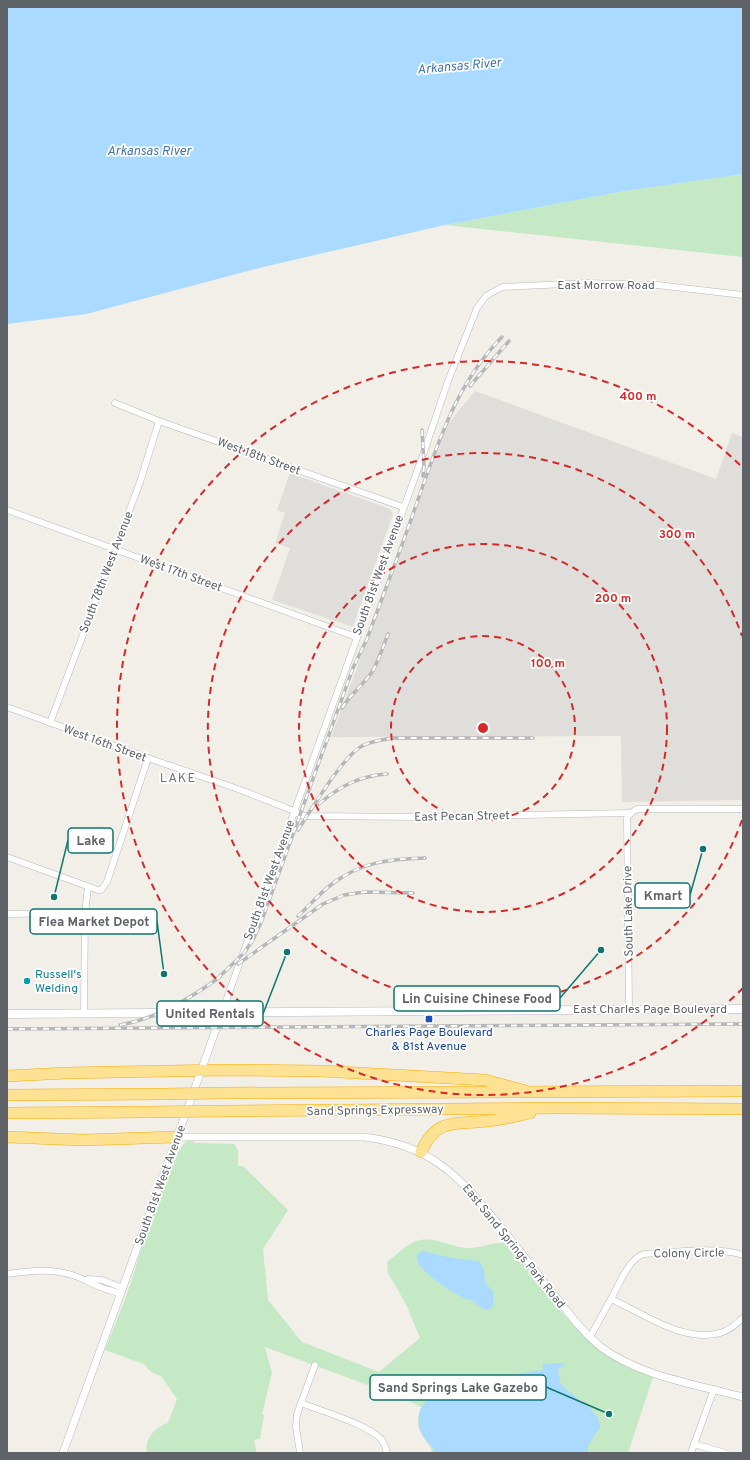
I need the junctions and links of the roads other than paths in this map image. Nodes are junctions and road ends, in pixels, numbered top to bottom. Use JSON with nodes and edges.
{"nodes":[{"id":1,"x":743,"y":295,"type":"edge"},
{"id":2,"x":477,"y":308,"type":"joint"},
{"id":3,"x":115,"y":404,"type":"dead end"},
{"id":4,"x":159,"y":420,"type":"junction"},
{"id":5,"x":403,"y":507,"type":"junction"},
{"id":6,"x":7,"y":510,"type":"edge"},
{"id":7,"x":114,"y":549,"type":"junction"},
{"id":8,"x":356,"y":637,"type":"junction"},
{"id":9,"x":7,"y":707,"type":"edge"},
{"id":10,"x":50,"y":722,"type":"junction"},
{"id":11,"x":148,"y":758,"type":"junction"},
{"id":12,"x":743,"y":809,"type":"edge"},
{"id":13,"x":294,"y":810,"type":"junction"},
{"id":14,"x":631,"y":813,"type":"junction"},
{"id":15,"x":7,"y":857,"type":"edge"},
{"id":16,"x":88,"y":887,"type":"junction"},
{"id":17,"x":85,"y":913,"type":"junction"},
{"id":18,"x":7,"y":914,"type":"edge"},
{"id":19,"x":743,"y":1008,"type":"edge"},
{"id":20,"x":629,"y":1009,"type":"junction"},
{"id":21,"x":222,"y":1012,"type":"junction"},
{"id":22,"x":84,"y":1013,"type":"junction"},
{"id":23,"x":7,"y":1014,"type":"edge"},
{"id":24,"x":201,"y":1072,"type":"junction"},
{"id":25,"x":7,"y":1076,"type":"edge"},
{"id":26,"x":526,"y":1091,"type":"junction"},
{"id":27,"x":743,"y":1091,"type":"edge"},
{"id":28,"x":7,"y":1095,"type":"edge"},
{"id":29,"x":556,"y":1108,"type":"junction"},
{"id":30,"x":743,"y":1109,"type":"edge"},
{"id":31,"x":7,"y":1113,"type":"edge"},
{"id":32,"x":7,"y":1137,"type":"edge"},
{"id":33,"x":176,"y":1138,"type":"junction"},
{"id":34,"x":421,"y":1152,"type":"junction"},
{"id":35,"x":743,"y":1255,"type":"edge"},
{"id":36,"x":7,"y":1274,"type":"edge"},
{"id":37,"x":122,"y":1291,"type":"junction"},
{"id":38,"x":611,"y":1299,"type":"junction"},
{"id":39,"x":743,"y":1318,"type":"edge"},
{"id":40,"x":590,"y":1337,"type":"junction"},
{"id":41,"x":316,"y":1365,"type":"dead end"},
{"id":42,"x":714,"y":1389,"type":"junction"},
{"id":43,"x":743,"y":1397,"type":"edge"},
{"id":44,"x":301,"y":1403,"type":"junction"},
{"id":45,"x":694,"y":1444,"type":"junction"},
{"id":46,"x":63,"y":1453,"type":"edge"},
{"id":47,"x":300,"y":1453,"type":"edge"},
{"id":48,"x":387,"y":1453,"type":"edge"},
{"id":49,"x":691,"y":1453,"type":"edge"},
{"id":50,"x":725,"y":1453,"type":"edge"}],
"edges":[{"from":1,"to":2,"type":"street","name":"East Morrow Road"},
{"from":2,"to":5,"type":"street","name":"South 81st West Avenue"},
{"from":3,"to":4,"type":"street","name":"West 18th Street"},
{"from":4,"to":5,"type":"street","name":"West 18th Street"},
{"from":4,"to":7,"type":"street","name":"South 78th West Avenue"},
{"from":5,"to":8,"type":"street","name":"South 81st West Avenue"},
{"from":6,"to":7,"type":"street","name":"West 17th Street"},
{"from":7,"to":8,"type":"street","name":"West 17th Street"},
{"from":7,"to":10,"type":"street","name":"South 78th West Avenue"},
{"from":8,"to":13,"type":"street","name":"South 81st West Avenue"},
{"from":9,"to":10,"type":"street","name":"West 16th Street"},
{"from":10,"to":11,"type":"street","name":"West 16th Street"},
{"from":11,"to":13,"type":"street","name":"West 16th Street"},
{"from":11,"to":16,"type":"street"},
{"from":12,"to":14,"type":"street","name":"East Pecan Street"},
{"from":13,"to":14,"type":"street","name":"East Pecan Street"},
{"from":13,"to":21,"type":"street","name":"South 81st West Avenue"},
{"from":14,"to":20,"type":"street","name":"South Lake Drive"},
{"from":15,"to":16,"type":"street"},
{"from":16,"to":17,"type":"street"},
{"from":17,"to":18,"type":"street"},
{"from":17,"to":22,"type":"street"},
{"from":19,"to":20,"type":"main road","name":"East Charles Page Boulevard"},
{"from":20,"to":21,"type":"main road","name":"East Charles Page Boulevard"},
{"from":21,"to":22,"type":"main road","name":"East Charles Page Boulevard"},
{"from":21,"to":24,"type":"street","name":"South 81st West Avenue"},
{"from":22,"to":23,"type":"main road","name":"East Charles Page Boulevard"},
{"from":24,"to":25,"type":"highway"},
{"from":24,"to":26,"type":"highway"},
{"from":24,"to":33,"type":"street","name":"South 81st West Avenue"},
{"from":26,"to":27,"type":"highway","name":"Sand Springs Expressway"},
{"from":26,"to":28,"type":"highway","name":"Sand Springs Expressway","bridge":true},
{"from":29,"to":30,"type":"highway","name":"Sand Springs Expressway"},
{"from":29,"to":31,"type":"highway","name":"Sand Springs Expressway","bridge":true},
{"from":29,"to":34,"type":"highway"},
{"from":32,"to":33,"type":"highway"},
{"from":33,"to":34,"type":"street","name":"East Sand Springs Park Road"},
{"from":33,"to":37,"type":"street","name":"South 81st West Avenue"},
{"from":34,"to":40,"type":"street","name":"East Sand Springs Park Road"},
{"from":35,"to":38,"type":"street","name":"Colony Circle"},
{"from":36,"to":37,"type":"street"},
{"from":37,"to":46,"type":"street","name":"South 81st West Avenue"},
{"from":38,"to":39,"type":"street"},
{"from":38,"to":40,"type":"street","name":"Colony Circle"},
{"from":40,"to":42,"type":"street","name":"East Sand Springs Park Road"},
{"from":41,"to":44,"type":"street"},
{"from":42,"to":43,"type":"street","name":"East Sand Springs Park Road"},
{"from":42,"to":45,"type":"street"},
{"from":44,"to":47,"type":"street"},
{"from":44,"to":48,"type":"street"},
{"from":45,"to":49,"type":"street"},
{"from":45,"to":50,"type":"street"}]}
